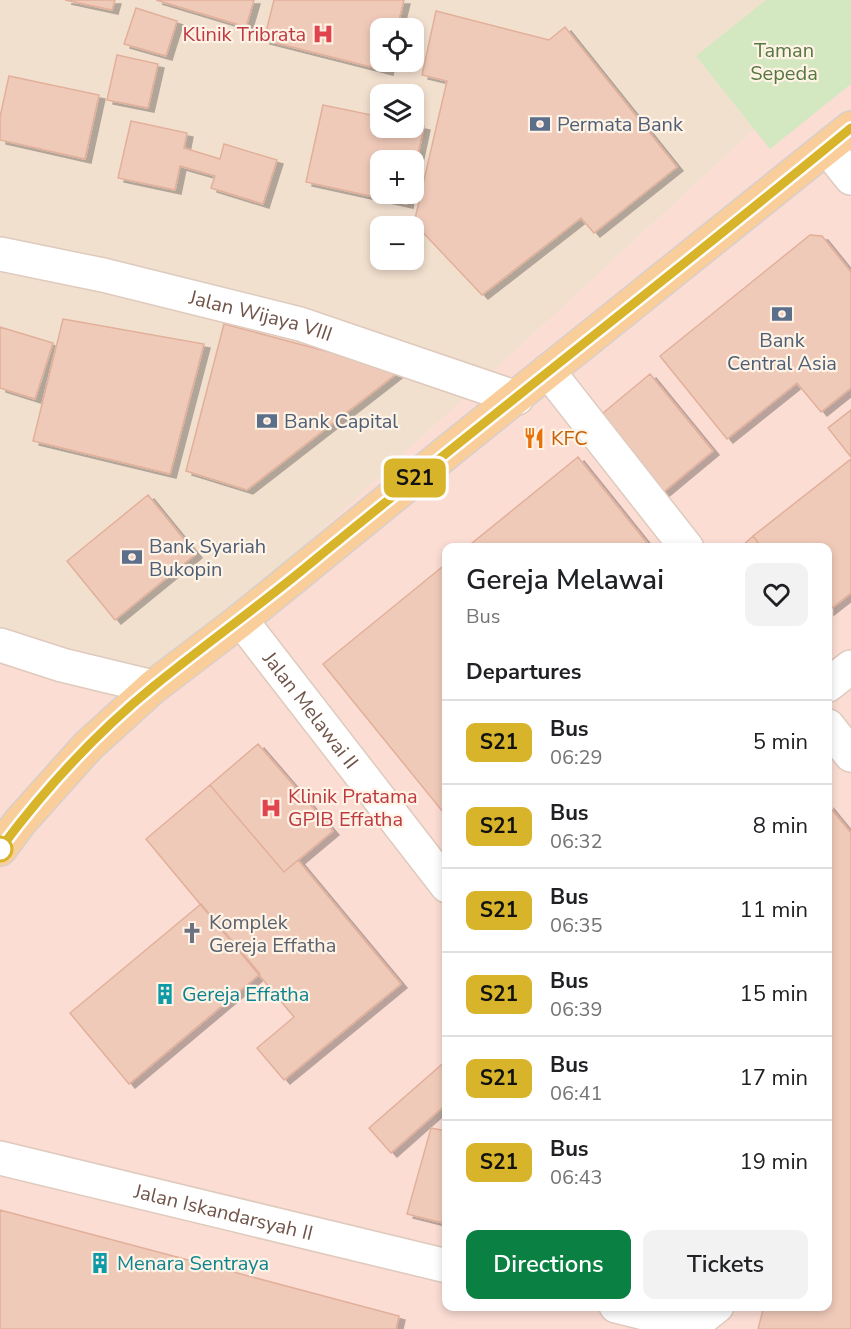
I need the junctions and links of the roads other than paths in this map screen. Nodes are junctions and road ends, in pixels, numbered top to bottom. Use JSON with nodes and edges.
{"nodes":[{"id":1,"x":839,"y":138,"type":"edge"},
{"id":2,"x":851,"y":178,"type":"edge"},
{"id":3,"x":0,"y":254,"type":"edge"},
{"id":4,"x":548,"y":371,"type":"junction"},
{"id":5,"x":517,"y":398,"type":"junction"},
{"id":6,"x":683,"y":543,"type":"edge"},
{"id":7,"x":241,"y":620,"type":"junction"},
{"id":8,"x":0,"y":645,"type":"edge"},
{"id":9,"x":851,"y":668,"type":"edge"},
{"id":10,"x":832,"y":682,"type":"edge"},
{"id":11,"x":153,"y":687,"type":"junction"},
{"id":12,"x":832,"y":731,"type":"edge"},
{"id":13,"x":851,"y":755,"type":"edge"},
{"id":14,"x":0,"y":849,"type":"edge"},
{"id":15,"x":442,"y":880,"type":"edge"},
{"id":16,"x":0,"y":1158,"type":"edge"},
{"id":17,"x":442,"y":1265,"type":"edge"},
{"id":18,"x":636,"y":1311,"type":"edge"},
{"id":19,"x":711,"y":1311,"type":"edge"}],
"edges":[{"from":1,"to":2,"type":"street"},
{"from":1,"to":4,"type":"main road"},
{"from":3,"to":5,"type":"street","name":"Jalan Wijaya VIII"},
{"from":4,"to":5,"type":"main road"},
{"from":4,"to":6,"type":"street"},
{"from":5,"to":7,"type":"main road"},
{"from":7,"to":11,"type":"main road"},
{"from":7,"to":15,"type":"street","name":"Jalan Melawai II"},
{"from":8,"to":11,"type":"street"},
{"from":9,"to":10,"type":"street"},
{"from":11,"to":14,"type":"main road"},
{"from":12,"to":13,"type":"street"},
{"from":16,"to":17,"type":"street","name":"Jalan Iskandarsyah II"},
{"from":18,"to":19,"type":"street"}]}
